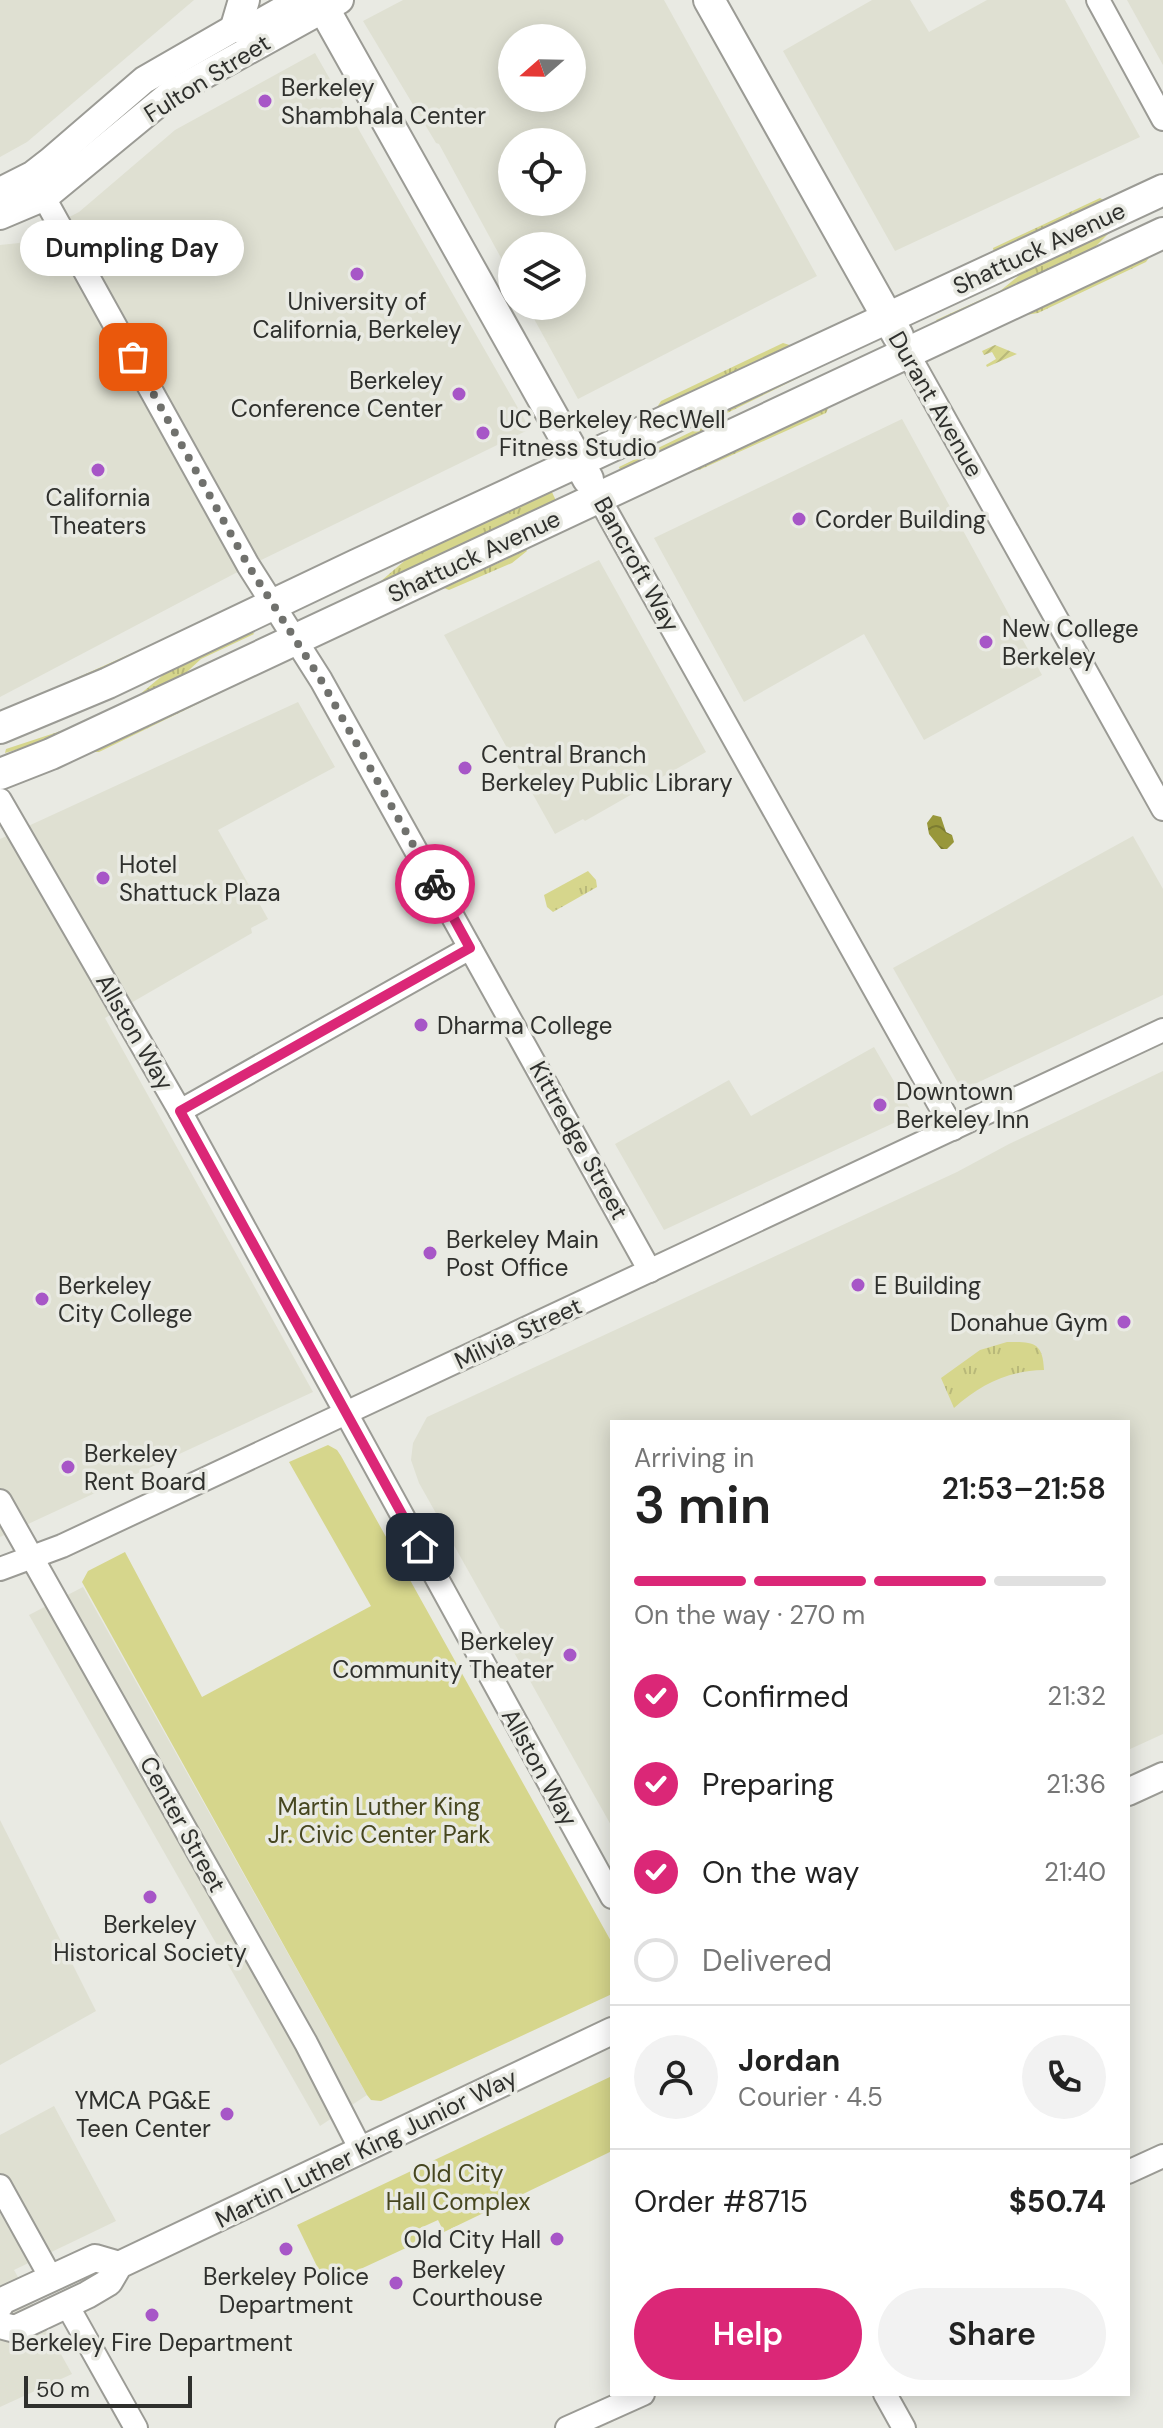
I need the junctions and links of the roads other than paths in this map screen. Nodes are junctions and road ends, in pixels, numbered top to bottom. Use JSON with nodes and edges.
{"nodes":[{"id":1,"x":709,"y":0,"type":"edge"},
{"id":2,"x":1098,"y":0,"type":"edge"},
{"id":3,"x":321,"y":2,"type":"edge"},
{"id":4,"x":240,"y":14,"type":"edge"},
{"id":5,"x":1163,"y":119,"type":"edge"},
{"id":6,"x":38,"y":186,"type":"junction"},
{"id":7,"x":1163,"y":190,"type":"edge"},
{"id":8,"x":0,"y":191,"type":"edge"},
{"id":9,"x":0,"y":216,"type":"edge"},
{"id":10,"x":1163,"y":233,"type":"edge"},
{"id":11,"x":888,"y":319,"type":"junction"},
{"id":12,"x":907,"y":352,"type":"junction"},
{"id":13,"x":579,"y":462,"type":"junction"},
{"id":14,"x":599,"y":498,"type":"junction"},
{"id":15,"x":273,"y":605,"type":"junction"},
{"id":16,"x":295,"y":639,"type":"junction"},
{"id":17,"x":0,"y":728,"type":"edge"},
{"id":18,"x":0,"y":774,"type":"edge"},
{"id":19,"x":0,"y":800,"type":"edge"},
{"id":20,"x":1163,"y":809,"type":"edge"},
{"id":21,"x":470,"y":948,"type":"junction"},
{"id":22,"x":1163,"y":1030,"type":"edge"},
{"id":23,"x":180,"y":1111,"type":"junction"},
{"id":24,"x":953,"y":1129,"type":"junction"},
{"id":25,"x":650,"y":1271,"type":"junction"},
{"id":26,"x":346,"y":1413,"type":"junction"},
{"id":27,"x":0,"y":1501,"type":"edge"},
{"id":28,"x":32,"y":1557,"type":"junction"},
{"id":29,"x":0,"y":1569,"type":"edge"},
{"id":30,"x":1163,"y":1776,"type":"edge"},
{"id":31,"x":1130,"y":1791,"type":"edge"},
{"id":32,"x":610,"y":1893,"type":"edge"},
{"id":33,"x":610,"y":2032,"type":"edge"},
{"id":34,"x":361,"y":2150,"type":"junction"},
{"id":35,"x":1163,"y":2156,"type":"edge"},
{"id":36,"x":1130,"y":2171,"type":"edge"},
{"id":37,"x":0,"y":2186,"type":"edge"},
{"id":38,"x":119,"y":2265,"type":"junction"},
{"id":39,"x":51,"y":2278,"type":"junction"},
{"id":40,"x":0,"y":2305,"type":"edge"},
{"id":41,"x":67,"y":2305,"type":"junction"},
{"id":42,"x":0,"y":2325,"type":"edge"},
{"id":43,"x":639,"y":2396,"type":"edge"},
{"id":44,"x":886,"y":2396,"type":"edge"},
{"id":45,"x":136,"y":2428,"type":"edge"},
{"id":46,"x":567,"y":2428,"type":"edge"},
{"id":47,"x":904,"y":2428,"type":"edge"}],
"edges":[{"from":1,"to":11,"type":"main road","name":"Durant Avenue"},
{"from":2,"to":5,"type":"street"},
{"from":3,"to":4,"type":"street","name":"Fulton Street"},
{"from":3,"to":6,"type":"street","name":"Fulton Street"},
{"from":3,"to":13,"type":"main road","name":"Bancroft Way"},
{"from":4,"to":6,"type":"street","name":"Fulton Street"},
{"from":6,"to":8,"type":"street"},
{"from":6,"to":9,"type":"street"},
{"from":6,"to":15,"type":"street","name":"Kittredge Street"},
{"from":7,"to":11,"type":"main road","name":"Shattuck Avenue"},
{"from":10,"to":12,"type":"main road","name":"Shattuck Avenue"},
{"from":11,"to":12,"type":"main road","name":"Durant Avenue"},
{"from":11,"to":13,"type":"main road","name":"Shattuck Avenue"},
{"from":12,"to":14,"type":"main road","name":"Shattuck Avenue"},
{"from":12,"to":20,"type":"street","name":"Durant Avenue"},
{"from":13,"to":14,"type":"main road","name":"Bancroft Way"},
{"from":13,"to":15,"type":"main road","name":"Shattuck Avenue"},
{"from":14,"to":16,"type":"main road","name":"Shattuck Avenue"},
{"from":14,"to":24,"type":"street","name":"Bancroft Way"},
{"from":15,"to":16,"type":"street","name":"Kittredge Street"},
{"from":15,"to":17,"type":"main road","name":"Shattuck Avenue"},
{"from":16,"to":18,"type":"main road","name":"Shattuck Avenue"},
{"from":16,"to":21,"type":"street","name":"Kittredge Street"},
{"from":19,"to":23,"type":"street","name":"Allston Way"},
{"from":21,"to":23,"type":"street"},
{"from":21,"to":25,"type":"street","name":"Kittredge Street"},
{"from":22,"to":24,"type":"street","name":"Milvia Street"},
{"from":23,"to":26,"type":"street","name":"Allston Way"},
{"from":24,"to":25,"type":"street","name":"Milvia Street"},
{"from":25,"to":26,"type":"street","name":"Milvia Street"},
{"from":26,"to":28,"type":"street","name":"Milvia Street"},
{"from":26,"to":32,"type":"street","name":"Allston Way"},
{"from":27,"to":28,"type":"street","name":"Center Street"},
{"from":28,"to":29,"type":"street","name":"Milvia Street"},
{"from":28,"to":34,"type":"street","name":"Center Street"},
{"from":30,"to":31,"type":"street"},
{"from":33,"to":34,"type":"street","name":"Martin Luther King Junior Way"},
{"from":34,"to":38,"type":"street","name":"Martin Luther King Junior Way"},
{"from":35,"to":36,"type":"street"},
{"from":37,"to":39,"type":"street"},
{"from":38,"to":39,"type":"street","name":"Martin Luther King Junior Way"},
{"from":38,"to":41,"type":"street","name":"Martin Luther King Junior Way"},
{"from":39,"to":40,"type":"street","name":"Martin Luther King Junior Way"},
{"from":41,"to":42,"type":"street","name":"Martin Luther King Junior Way"},
{"from":41,"to":45,"type":"street"},
{"from":43,"to":46,"type":"street"},
{"from":44,"to":47,"type":"street"}]}
